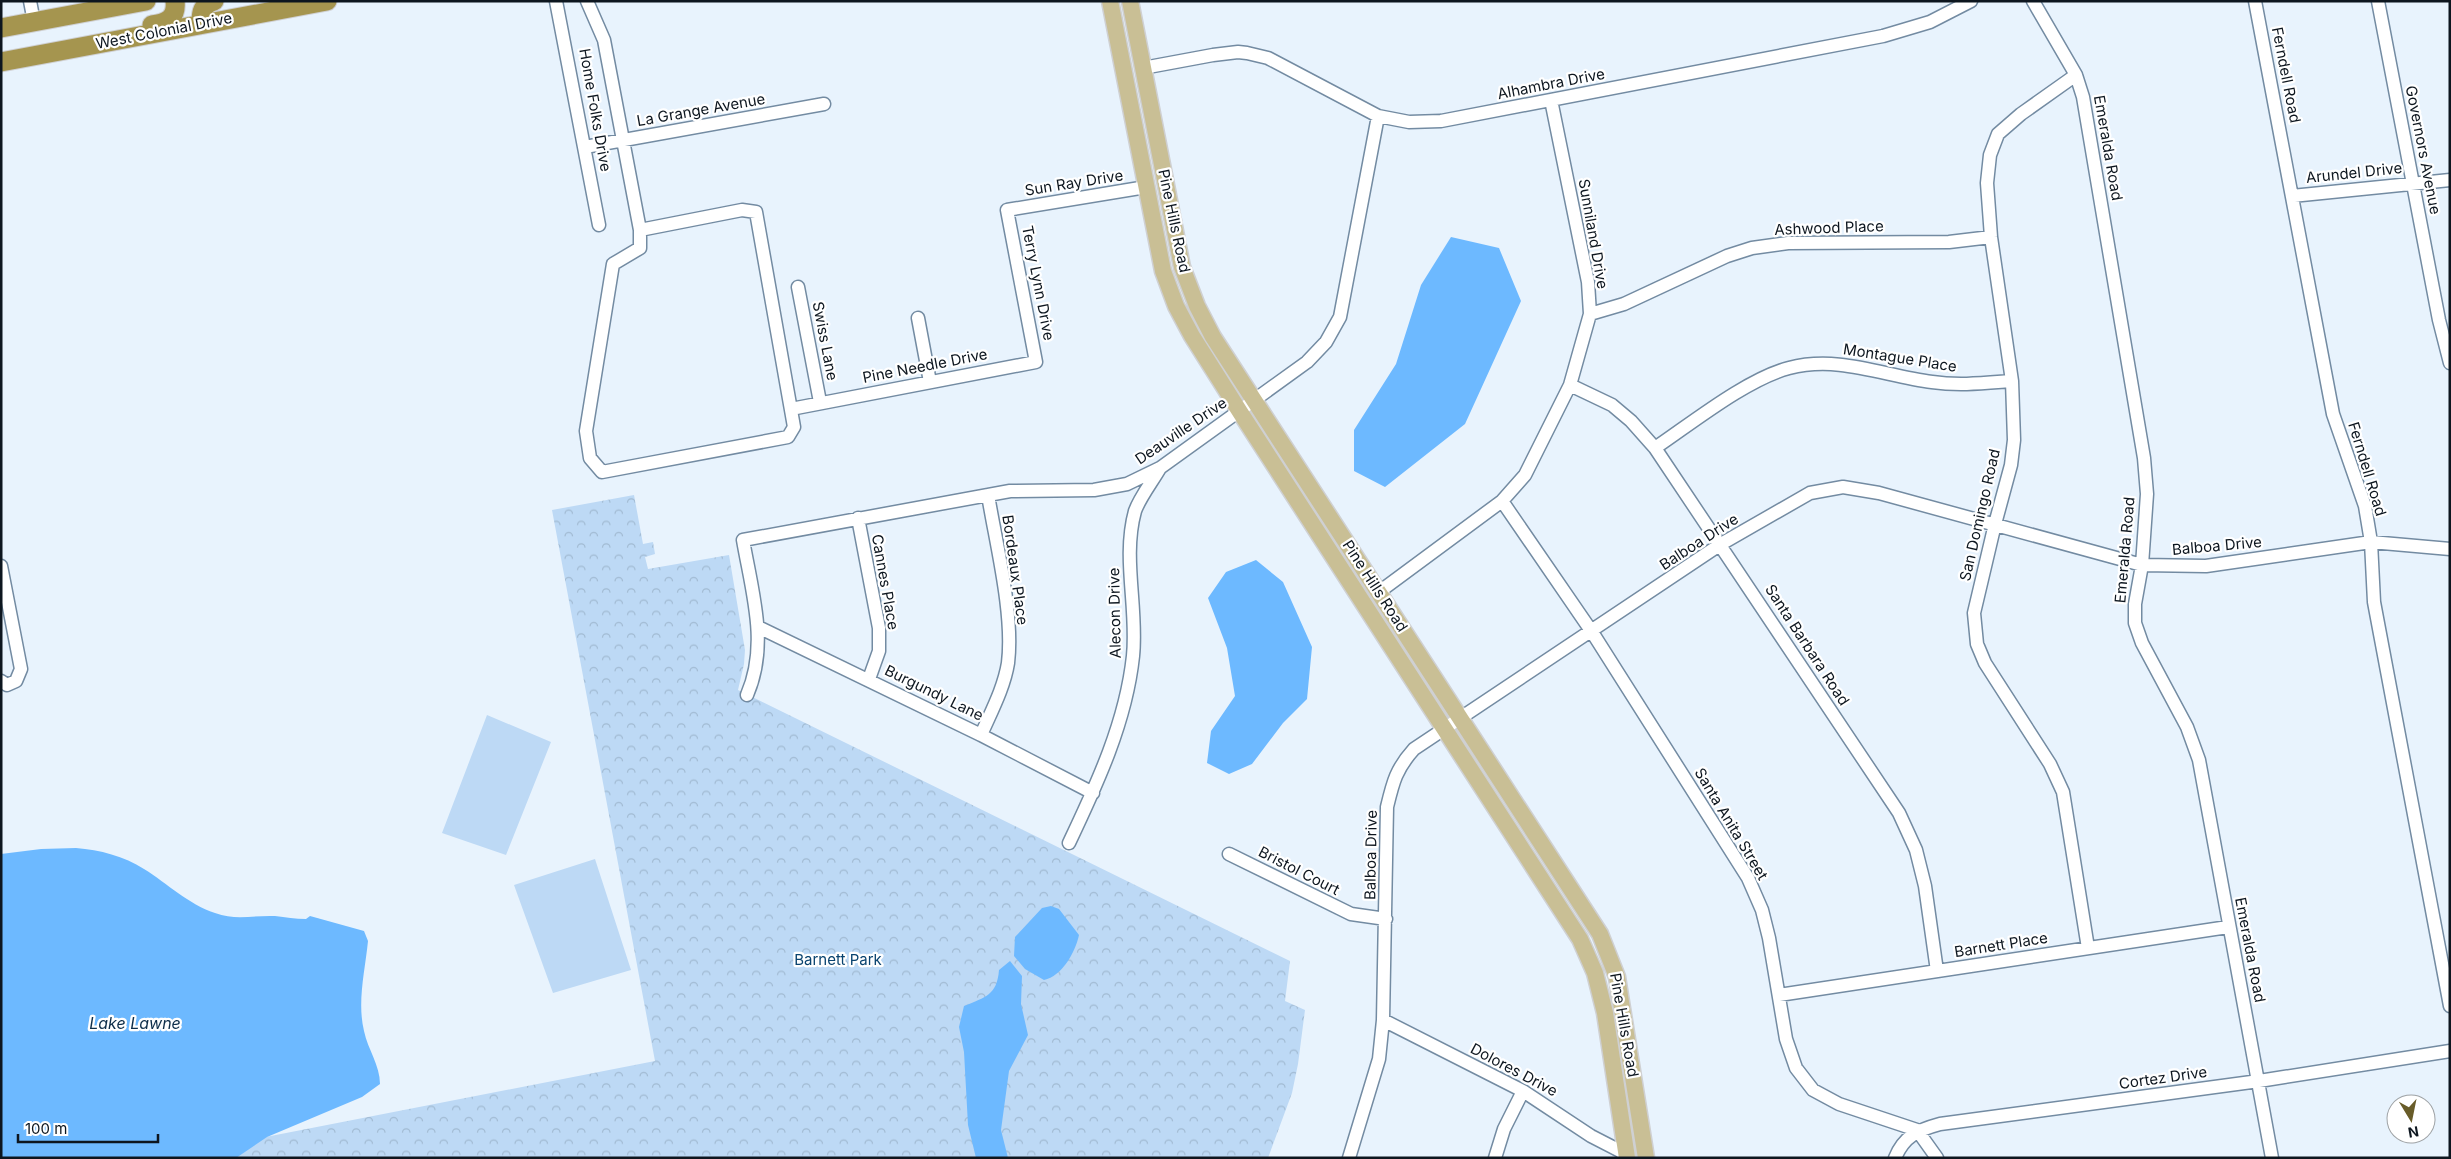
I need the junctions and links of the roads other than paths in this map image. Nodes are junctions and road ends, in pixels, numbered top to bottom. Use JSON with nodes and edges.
{"nodes":[{"id":1,"x":30,"y":1,"type":"edge"},
{"id":2,"x":146,"y":1,"type":"edge"},
{"id":3,"x":175,"y":1,"type":"edge"},
{"id":4,"x":214,"y":1,"type":"edge"},
{"id":5,"x":327,"y":1,"type":"edge"},
{"id":6,"x":556,"y":1,"type":"edge"},
{"id":7,"x":587,"y":1,"type":"edge"},
{"id":8,"x":1130,"y":1,"type":"edge"},
{"id":9,"x":1971,"y":1,"type":"edge"},
{"id":10,"x":2033,"y":1,"type":"edge"},
{"id":11,"x":2255,"y":1,"type":"edge"},
{"id":12,"x":2378,"y":1,"type":"edge"},
{"id":13,"x":1112,"y":8,"type":"edge"},
{"id":14,"x":34,"y":22,"type":"junction"},
{"id":15,"x":200,"y":23,"type":"junction"},
{"id":16,"x":1,"y":28,"type":"edge"},
{"id":17,"x":106,"y":42,"type":"junction"},
{"id":18,"x":1,"y":62,"type":"edge"},
{"id":19,"x":1143,"y":68,"type":"junction"},
{"id":20,"x":2076,"y":75,"type":"junction"},
{"id":21,"x":1551,"y":100,"type":"junction"},
{"id":22,"x":824,"y":104,"type":"dead end"},
{"id":23,"x":1378,"y":116,"type":"junction"},
{"id":24,"x":623,"y":140,"type":"junction"},
{"id":25,"x":585,"y":147,"type":"junction"},
{"id":26,"x":2450,"y":180,"type":"edge"},
{"id":27,"x":2413,"y":183,"type":"junction"},
{"id":28,"x":1146,"y":187,"type":"junction"},
{"id":29,"x":2292,"y":196,"type":"junction"},
{"id":30,"x":1007,"y":210,"type":"joint"},
{"id":31,"x":599,"y":225,"type":"dead end"},
{"id":32,"x":640,"y":230,"type":"junction"},
{"id":33,"x":1992,"y":237,"type":"junction"},
{"id":34,"x":798,"y":287,"type":"dead end"},
{"id":35,"x":1590,"y":314,"type":"junction"},
{"id":36,"x":918,"y":318,"type":"dead end"},
{"id":37,"x":2445,"y":319,"type":"edge"},
{"id":38,"x":1036,"y":362,"type":"joint"},
{"id":39,"x":2450,"y":363,"type":"edge"},
{"id":40,"x":2012,"y":381,"type":"junction"},
{"id":41,"x":930,"y":382,"type":"junction"},
{"id":42,"x":1570,"y":385,"type":"junction"},
{"id":43,"x":1254,"y":401,"type":"junction"},
{"id":44,"x":820,"y":402,"type":"junction"},
{"id":45,"x":791,"y":409,"type":"junction"},
{"id":46,"x":1240,"y":412,"type":"junction"},
{"id":47,"x":1655,"y":448,"type":"junction"},
{"id":48,"x":1160,"y":468,"type":"junction"},
{"id":49,"x":988,"y":495,"type":"junction"},
{"id":50,"x":1502,"y":501,"type":"junction"},
{"id":51,"x":858,"y":518,"type":"junction"},
{"id":52,"x":1994,"y":524,"type":"junction"},
{"id":53,"x":2371,"y":542,"type":"junction"},
{"id":54,"x":1721,"y":544,"type":"junction"},
{"id":55,"x":2450,"y":549,"type":"edge"},
{"id":56,"x":2142,"y":565,"type":"junction"},
{"id":57,"x":1,"y":566,"type":"edge"},
{"id":58,"x":1380,"y":592,"type":"junction"},
{"id":59,"x":758,"y":626,"type":"junction"},
{"id":60,"x":1592,"y":632,"type":"junction"},
{"id":61,"x":869,"y":679,"type":"junction"},
{"id":62,"x":1,"y":681,"type":"edge"},
{"id":63,"x":747,"y":695,"type":"dead end"},
{"id":64,"x":1459,"y":719,"type":"junction"},
{"id":65,"x":1444,"y":729,"type":"junction"},
{"id":66,"x":981,"y":735,"type":"junction"},
{"id":67,"x":1093,"y":793,"type":"junction"},
{"id":68,"x":1069,"y":843,"type":"dead end"},
{"id":69,"x":1229,"y":854,"type":"dead end"},
{"id":70,"x":1386,"y":918,"type":"junction"},
{"id":71,"x":2228,"y":927,"type":"junction"},
{"id":72,"x":2088,"y":948,"type":"junction"},
{"id":73,"x":1937,"y":971,"type":"junction"},
{"id":74,"x":1779,"y":995,"type":"junction"},
{"id":75,"x":2450,"y":1006,"type":"edge"},
{"id":76,"x":1383,"y":1020,"type":"junction"},
{"id":77,"x":2450,"y":1051,"type":"edge"},
{"id":78,"x":2259,"y":1081,"type":"junction"},
{"id":79,"x":1523,"y":1090,"type":"junction"},
{"id":80,"x":1917,"y":1130,"type":"junction"},
{"id":81,"x":1626,"y":1156,"type":"edge"},
{"id":82,"x":1349,"y":1158,"type":"edge"},
{"id":83,"x":1494,"y":1158,"type":"edge"},
{"id":84,"x":1646,"y":1158,"type":"edge"},
{"id":85,"x":1895,"y":1158,"type":"edge"},
{"id":86,"x":1937,"y":1158,"type":"edge"},
{"id":87,"x":2272,"y":1158,"type":"edge"}],
"edges":[{"from":1,"to":14,"type":"street"},
{"from":2,"to":14,"type":"highway"},
{"from":3,"to":17,"type":"highway"},
{"from":4,"to":15,"type":"highway"},
{"from":5,"to":15,"type":"highway","name":"West Colonial Drive"},
{"from":6,"to":25,"type":"street","name":"Home Folks Drive"},
{"from":7,"to":24,"type":"street"},
{"from":8,"to":19,"type":"main road","name":"Pine Hills Road"},
{"from":9,"to":21,"type":"street","name":"Alhambra Drive"},
{"from":10,"to":20,"type":"street","name":"Emeralda Road"},
{"from":11,"to":29,"type":"street","name":"Ferndell Road"},
{"from":12,"to":27,"type":"street","name":"Governors Avenue"},
{"from":13,"to":19,"type":"main road"},
{"from":13,"to":28,"type":"main road","name":"Pine Hills Road"},
{"from":14,"to":16,"type":"highway"},
{"from":15,"to":17,"type":"highway","name":"West Colonial Drive"},
{"from":17,"to":18,"type":"highway","name":"West Colonial Drive"},
{"from":19,"to":23,"type":"street","name":"Alhambra Drive"},
{"from":19,"to":43,"type":"main road","name":"Pine Hills Road"},
{"from":20,"to":33,"type":"street","name":"San Domingo Road"},
{"from":20,"to":56,"type":"street","name":"Emeralda Road"},
{"from":21,"to":23,"type":"street","name":"Alhambra Drive"},
{"from":21,"to":35,"type":"street","name":"Sunniland Drive"},
{"from":22,"to":24,"type":"street","name":"La Grange Avenue"},
{"from":23,"to":43,"type":"street","name":"Deauville Drive"},
{"from":24,"to":25,"type":"street","name":"La Grange Avenue"},
{"from":24,"to":32,"type":"street"},
{"from":25,"to":31,"type":"street","name":"Home Folks Drive"},
{"from":26,"to":27,"type":"street","name":"Arundel Drive"},
{"from":27,"to":29,"type":"street","name":"Arundel Drive"},
{"from":27,"to":37,"type":"street","name":"Governors Avenue"},
{"from":28,"to":30,"type":"street","name":"Sun Ray Drive"},
{"from":28,"to":46,"type":"main road","name":"Pine Hills Road"},
{"from":29,"to":53,"type":"street","name":"Ferndell Road"},
{"from":30,"to":38,"type":"street","name":"Terry Lynn Drive"},
{"from":32,"to":45,"type":"street"},
{"from":32,"to":45,"type":"street"},
{"from":33,"to":35,"type":"street","name":"Ashwood Place"},
{"from":33,"to":40,"type":"street","name":"San Domingo Road"},
{"from":34,"to":44,"type":"street","name":"Swiss Lane"},
{"from":35,"to":42,"type":"street","name":"Sunniland Drive"},
{"from":36,"to":41,"type":"street"},
{"from":37,"to":39,"type":"street","name":"Governors Avenue"},
{"from":38,"to":41,"type":"street","name":"Pine Needle Drive"},
{"from":40,"to":47,"type":"street","name":"Montague Place"},
{"from":40,"to":52,"type":"street","name":"San Domingo Road"},
{"from":41,"to":44,"type":"street","name":"Pine Needle Drive"},
{"from":42,"to":47,"type":"street","name":"Santa Barbara Road"},
{"from":42,"to":50,"type":"street","name":"Sunniland Drive"},
{"from":43,"to":46,"type":"street","name":"Deauville Drive"},
{"from":43,"to":58,"type":"main road","name":"Pine Hills Road"},
{"from":44,"to":45,"type":"street","name":"Pine Needle Drive"},
{"from":46,"to":48,"type":"street","name":"Deauville Drive"},
{"from":46,"to":65,"type":"main road","name":"Pine Hills Road"},
{"from":47,"to":54,"type":"street","name":"Santa Barbara Road"},
{"from":48,"to":49,"type":"street","name":"Deauville Drive"},
{"from":48,"to":67,"type":"street","name":"Alecon Drive"},
{"from":49,"to":51,"type":"street","name":"Deauville Drive"},
{"from":49,"to":66,"type":"street","name":"Bordeaux Place"},
{"from":50,"to":58,"type":"street","name":"Sunniland Drive"},
{"from":50,"to":60,"type":"street","name":"Santa Anita Street"},
{"from":51,"to":59,"type":"street","name":"Deauville Drive"},
{"from":51,"to":61,"type":"street","name":"Cannes Place"},
{"from":52,"to":54,"type":"street","name":"Balboa Drive"},
{"from":52,"to":56,"type":"street","name":"Balboa Drive"},
{"from":52,"to":72,"type":"street","name":"San Domingo Road"},
{"from":53,"to":55,"type":"street","name":"Balboa Drive"},
{"from":53,"to":56,"type":"street","name":"Balboa Drive"},
{"from":53,"to":75,"type":"street","name":"Ferndell Road"},
{"from":54,"to":60,"type":"street","name":"Balboa Drive"},
{"from":54,"to":73,"type":"street","name":"Santa Barbara Road"},
{"from":56,"to":71,"type":"street","name":"Emeralda Road"},
{"from":57,"to":62,"type":"street"},
{"from":58,"to":64,"type":"main road","name":"Pine Hills Road"},
{"from":59,"to":61,"type":"street","name":"Burgundy Lane"},
{"from":59,"to":63,"type":"street"},
{"from":60,"to":64,"type":"street","name":"Balboa Drive"},
{"from":60,"to":74,"type":"street","name":"Santa Anita Street"},
{"from":61,"to":66,"type":"street","name":"Burgundy Lane"},
{"from":64,"to":65,"type":"street","name":"Balboa Drive"},
{"from":64,"to":84,"type":"main road","name":"Pine Hills Road"},
{"from":65,"to":70,"type":"street","name":"Balboa Drive"},
{"from":65,"to":81,"type":"main road","name":"Pine Hills Road"},
{"from":66,"to":67,"type":"street","name":"Burgundy Lane"},
{"from":67,"to":68,"type":"street","name":"Alecon Drive"},
{"from":69,"to":70,"type":"street","name":"Bristol Court"},
{"from":70,"to":76,"type":"street","name":"Balboa Drive"},
{"from":71,"to":72,"type":"street","name":"Barnett Place"},
{"from":71,"to":78,"type":"street","name":"Emeralda Road"},
{"from":72,"to":73,"type":"street","name":"Barnett Place"},
{"from":73,"to":74,"type":"street","name":"Barnett Place"},
{"from":74,"to":80,"type":"street","name":"Santa Anita Street"},
{"from":76,"to":79,"type":"street","name":"Dolores Drive"},
{"from":76,"to":82,"type":"street","name":"Balboa Drive"},
{"from":77,"to":78,"type":"street","name":"Cortez Drive"},
{"from":78,"to":80,"type":"street","name":"Cortez Drive"},
{"from":78,"to":87,"type":"street","name":"Emeralda Road"},
{"from":79,"to":81,"type":"street","name":"Dolores Drive"},
{"from":79,"to":83,"type":"street"},
{"from":80,"to":85,"type":"street","name":"Cortez Drive"},
{"from":80,"to":86,"type":"street"}]}
